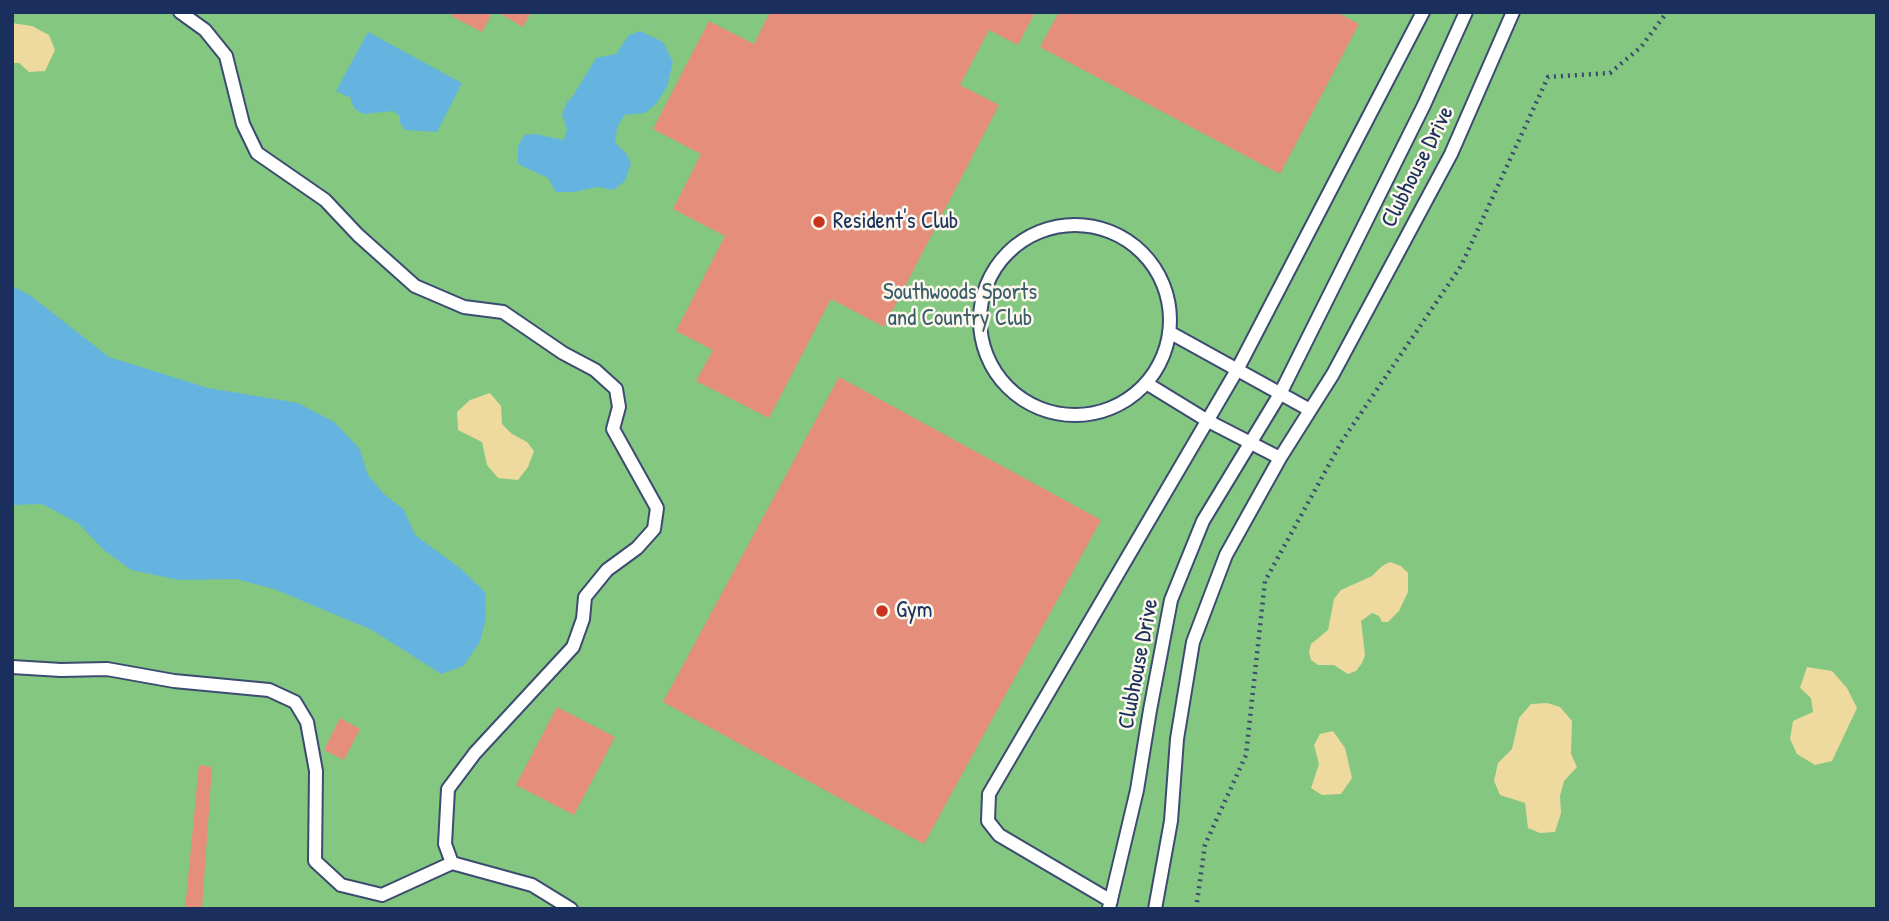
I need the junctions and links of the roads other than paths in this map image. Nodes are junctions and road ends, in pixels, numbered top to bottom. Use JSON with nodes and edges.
{"nodes":[{"id":1,"x":180,"y":12,"type":"edge"},
{"id":2,"x":1423,"y":12,"type":"edge"},
{"id":3,"x":1466,"y":12,"type":"edge"},
{"id":4,"x":1513,"y":12,"type":"edge"},
{"id":5,"x":1169,"y":332,"type":"junction"},
{"id":6,"x":1237,"y":370,"type":"junction"},
{"id":7,"x":1146,"y":383,"type":"junction"},
{"id":8,"x":1280,"y":394,"type":"junction"},
{"id":9,"x":1310,"y":410,"type":"junction"},
{"id":10,"x":1208,"y":421,"type":"junction"},
{"id":11,"x":1251,"y":443,"type":"junction"},
{"id":12,"x":1280,"y":458,"type":"junction"},
{"id":13,"x":12,"y":667,"type":"edge"},
{"id":14,"x":452,"y":863,"type":"junction"},
{"id":15,"x":1110,"y":905,"type":"edge"},
{"id":16,"x":571,"y":909,"type":"edge"},
{"id":17,"x":1155,"y":909,"type":"edge"}],
"edges":[{"from":1,"to":14,"type":"lane"},
{"from":2,"to":6,"type":"lane"},
{"from":3,"to":8,"type":"lane","name":"Clubhouse Drive"},
{"from":4,"to":9,"type":"lane","name":"Clubhouse Drive"},
{"from":5,"to":6,"type":"lane"},
{"from":5,"to":7,"type":"lane"},
{"from":5,"to":7,"type":"lane"},
{"from":6,"to":8,"type":"lane"},
{"from":6,"to":10,"type":"lane"},
{"from":7,"to":10,"type":"lane"},
{"from":8,"to":9,"type":"lane"},
{"from":8,"to":11,"type":"lane","name":"Clubhouse Drive"},
{"from":9,"to":12,"type":"lane","name":"Clubhouse Drive"},
{"from":10,"to":11,"type":"lane"},
{"from":10,"to":15,"type":"lane"},
{"from":11,"to":12,"type":"lane"},
{"from":11,"to":15,"type":"lane","name":"Clubhouse Drive"},
{"from":12,"to":17,"type":"lane","name":"Clubhouse Drive"},
{"from":13,"to":14,"type":"lane"},
{"from":14,"to":16,"type":"lane"}]}
